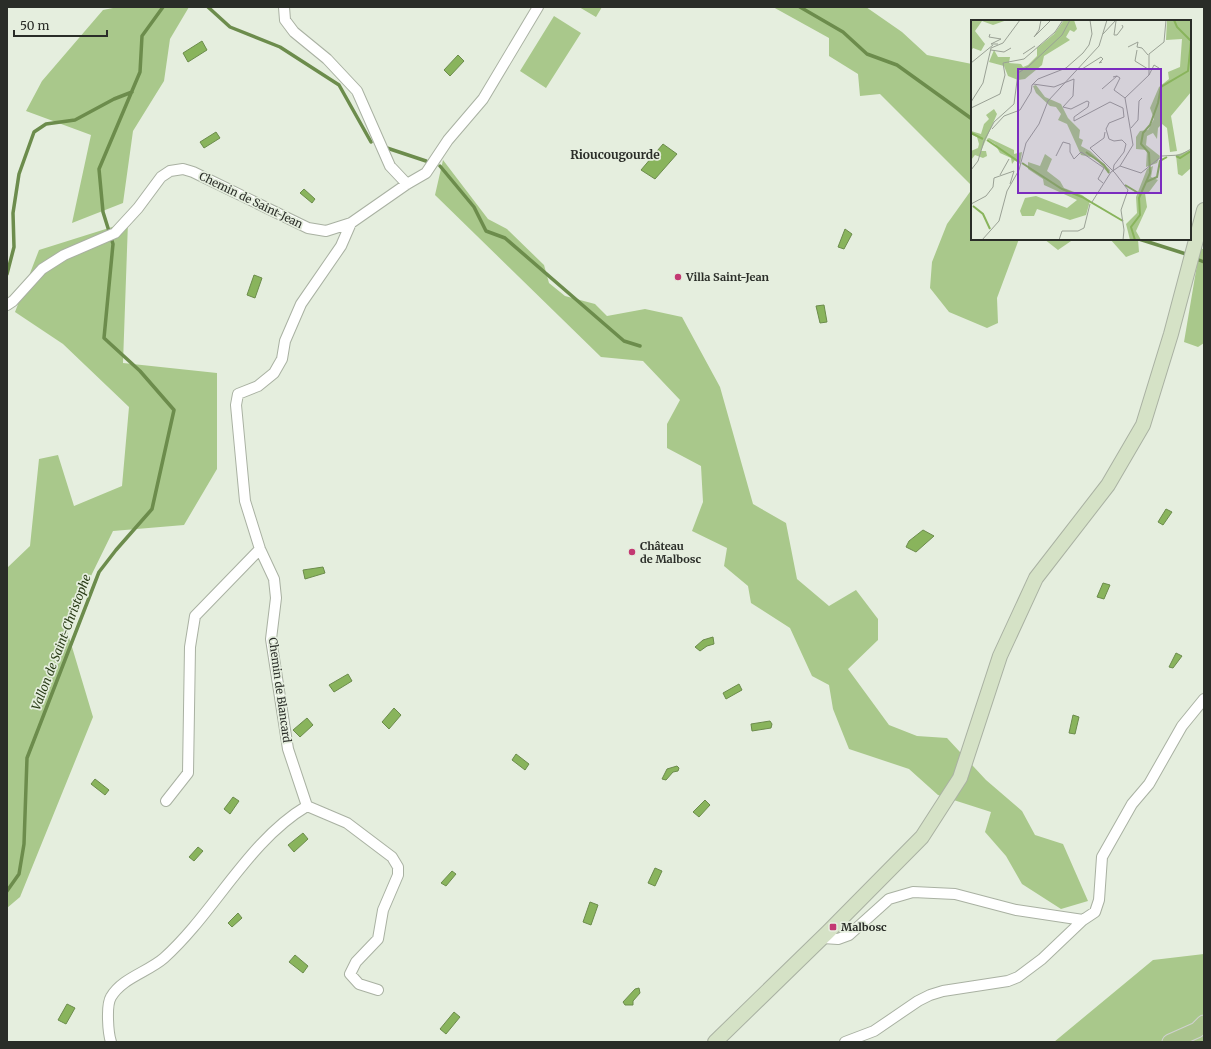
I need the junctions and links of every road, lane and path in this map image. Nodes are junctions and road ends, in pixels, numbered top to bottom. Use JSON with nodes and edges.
{"nodes":[{"id":1,"x":284,"y":7,"type":"edge"},
{"id":2,"x":538,"y":7,"type":"edge"},
{"id":3,"x":407,"y":184,"type":"junction"},
{"id":4,"x":1204,"y":210,"type":"edge"},
{"id":5,"x":351,"y":223,"type":"junction"},
{"id":6,"x":7,"y":305,"type":"edge"},
{"id":7,"x":260,"y":549,"type":"junction"},
{"id":8,"x":1204,"y":700,"type":"edge"},
{"id":9,"x":166,"y":801,"type":"dead end"},
{"id":10,"x":307,"y":806,"type":"junction"},
{"id":11,"x":1083,"y":920,"type":"junction"},
{"id":12,"x":822,"y":938,"type":"junction"},
{"id":13,"x":378,"y":990,"type":"dead end"},
{"id":14,"x":1204,"y":1023,"type":"edge"},
{"id":15,"x":112,"y":1042,"type":"edge"},
{"id":16,"x":714,"y":1042,"type":"edge"},
{"id":17,"x":845,"y":1042,"type":"edge"},
{"id":18,"x":1170,"y":1042,"type":"edge"}],
"edges":[{"from":1,"to":3,"type":"street"},
{"from":2,"to":3,"type":"street","name":"Chemin de Saint-Jean"},
{"from":3,"to":5,"type":"street","name":"Chemin de Saint-Jean"},
{"from":4,"to":12,"type":"main road"},
{"from":5,"to":6,"type":"street","name":"Chemin de Saint-Jean"},
{"from":5,"to":7,"type":"street","name":"Chemin de Blancard"},
{"from":7,"to":9,"type":"street"},
{"from":7,"to":10,"type":"street","name":"Chemin de Blancard"},
{"from":8,"to":11,"type":"street"},
{"from":10,"to":13,"type":"street"},
{"from":10,"to":15,"type":"street"},
{"from":11,"to":12,"type":"street"},
{"from":11,"to":17,"type":"street"},
{"from":12,"to":16,"type":"main road"},
{"from":14,"to":18,"type":"main road"}]}
